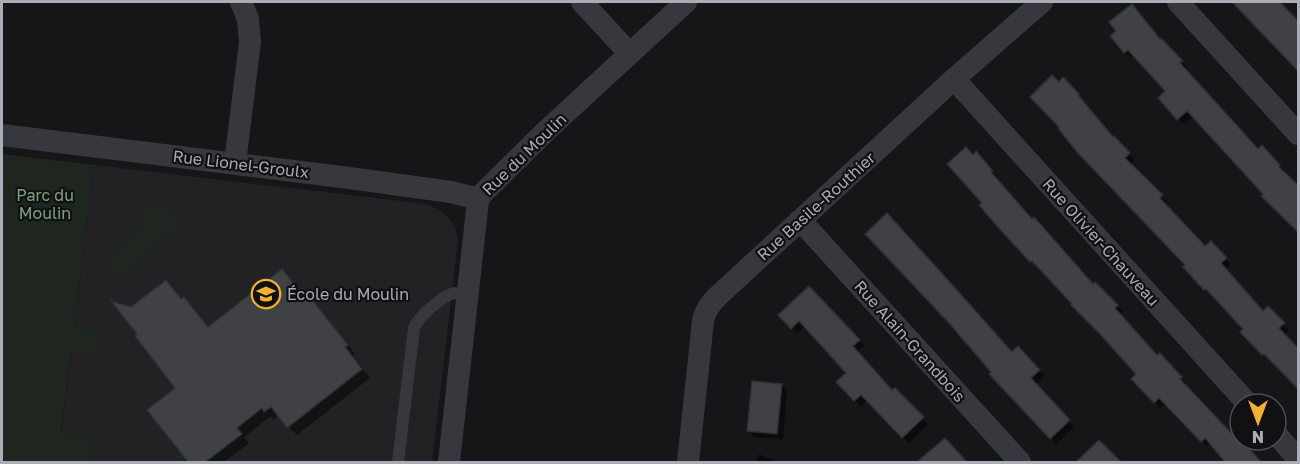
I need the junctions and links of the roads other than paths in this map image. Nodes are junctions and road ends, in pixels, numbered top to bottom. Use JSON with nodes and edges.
{"nodes":[{"id":1,"x":241,"y":2,"type":"edge"},
{"id":2,"x":582,"y":2,"type":"edge"},
{"id":3,"x":686,"y":2,"type":"edge"},
{"id":4,"x":1041,"y":2,"type":"edge"},
{"id":5,"x":1178,"y":2,"type":"edge"},
{"id":6,"x":629,"y":54,"type":"junction"},
{"id":7,"x":954,"y":79,"type":"junction"},
{"id":8,"x":1299,"y":134,"type":"edge"},
{"id":9,"x":2,"y":135,"type":"edge"},
{"id":10,"x":236,"y":163,"type":"junction"},
{"id":11,"x":478,"y":201,"type":"junction"},
{"id":12,"x":800,"y":220,"type":"junction"},
{"id":13,"x":468,"y":294,"type":"junction"},
{"id":14,"x":1237,"y":392,"type":"edge"},
{"id":15,"x":1288,"y":447,"type":"edge"},
{"id":16,"x":1299,"y":459,"type":"edge"},
{"id":17,"x":398,"y":462,"type":"edge"},
{"id":18,"x":449,"y":462,"type":"edge"},
{"id":19,"x":688,"y":462,"type":"edge"},
{"id":20,"x":1020,"y":462,"type":"edge"}],
"edges":[{"from":1,"to":10,"type":"street"},
{"from":2,"to":6,"type":"street"},
{"from":3,"to":6,"type":"street","name":"Rue du Moulin"},
{"from":4,"to":7,"type":"street","name":"Rue Basile-Routhier"},
{"from":5,"to":8,"type":"street"},
{"from":6,"to":11,"type":"street","name":"Rue du Moulin"},
{"from":7,"to":12,"type":"street","name":"Rue Basile-Routhier"},
{"from":7,"to":14,"type":"street","name":"Rue Olivier-Chauveau"},
{"from":9,"to":10,"type":"street","name":"Rue Lionel-Groulx"},
{"from":10,"to":11,"type":"street","name":"Rue Lionel-Groulx"},
{"from":11,"to":13,"type":"street","name":"Rue du Moulin"},
{"from":12,"to":19,"type":"street","name":"Rue Basile-Routhier"},
{"from":12,"to":20,"type":"street","name":"Rue Alain-Grandbois"},
{"from":13,"to":17,"type":"lane"},
{"from":13,"to":18,"type":"street","name":"Rue du Moulin"},
{"from":15,"to":16,"type":"street"}]}
